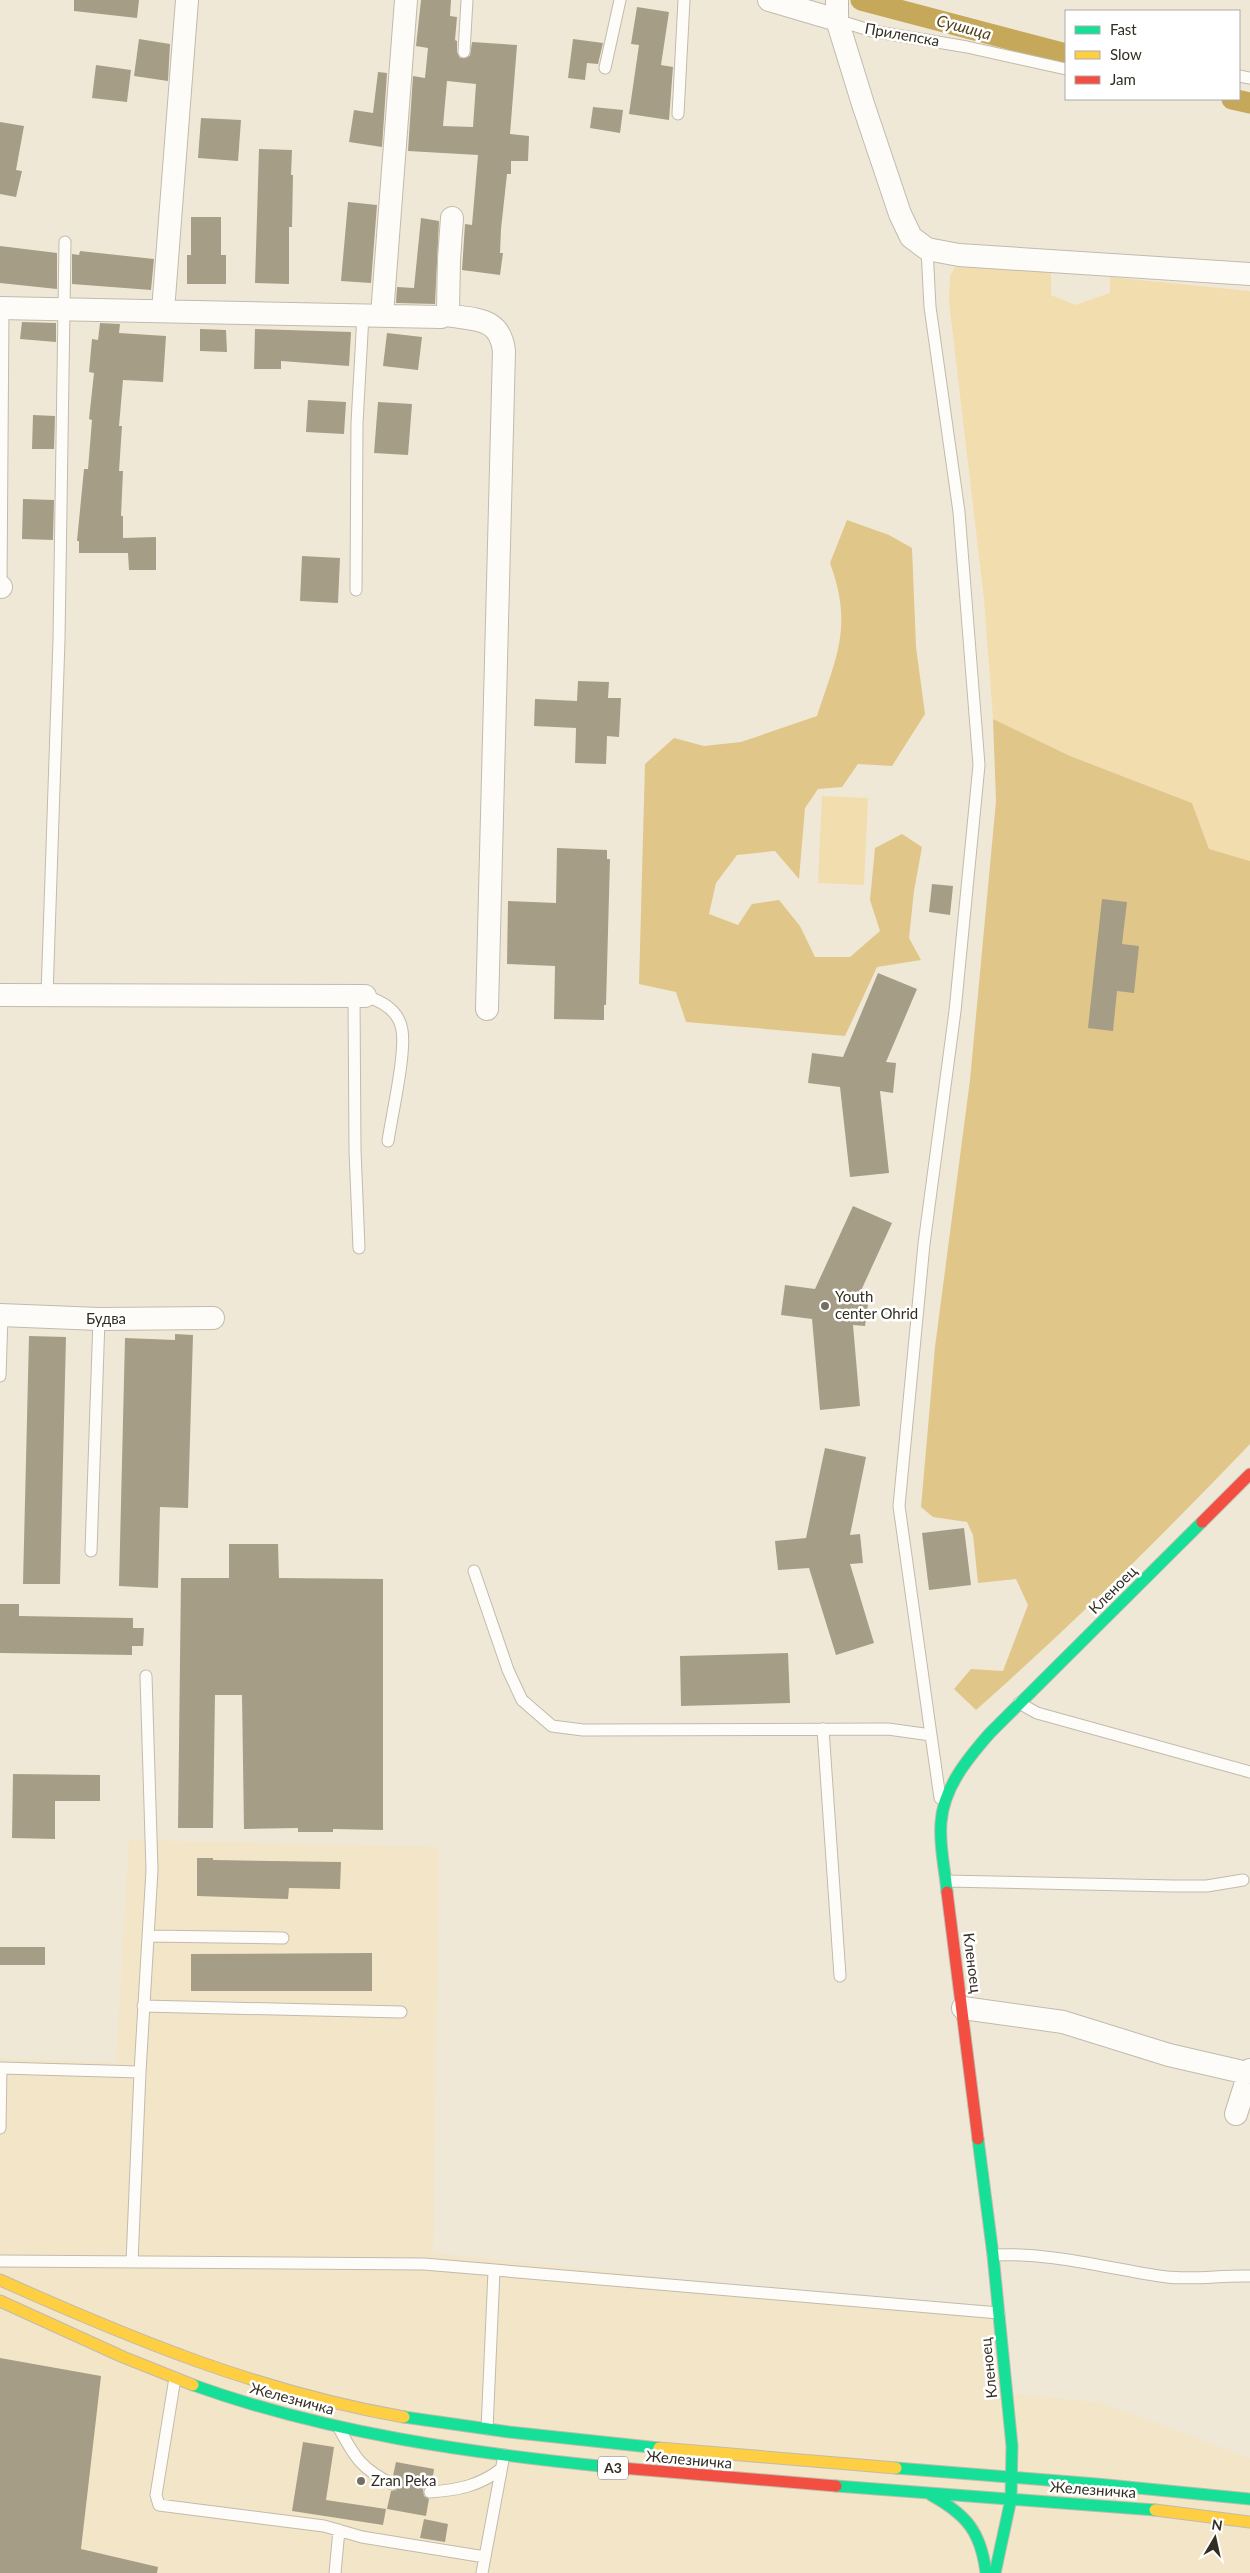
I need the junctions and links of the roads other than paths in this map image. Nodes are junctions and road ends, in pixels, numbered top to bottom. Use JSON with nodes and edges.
{"nodes":[{"id":1,"x":187,"y":0,"type":"edge"},
{"id":2,"x":406,"y":0,"type":"edge"},
{"id":3,"x":467,"y":0,"type":"edge"},
{"id":4,"x":620,"y":0,"type":"edge"},
{"id":5,"x":684,"y":0,"type":"edge"},
{"id":6,"x":769,"y":0,"type":"edge"},
{"id":7,"x":837,"y":10,"type":"edge"},
{"id":8,"x":464,"y":52,"type":"dead end"},
{"id":9,"x":605,"y":68,"type":"dead end"},
{"id":10,"x":1065,"y":69,"type":"edge"},
{"id":11,"x":678,"y":114,"type":"dead end"},
{"id":12,"x":452,"y":218,"type":"dead end"},
{"id":13,"x":64,"y":242,"type":"dead end"},
{"id":14,"x":927,"y":249,"type":"junction"},
{"id":15,"x":1250,"y":274,"type":"edge"},
{"id":16,"x":2,"y":308,"type":"edge"},
{"id":17,"x":64,"y":310,"type":"junction"},
{"id":18,"x":163,"y":311,"type":"junction"},
{"id":19,"x":373,"y":315,"type":"junction"},
{"id":20,"x":446,"y":315,"type":"junction"},
{"id":21,"x":1,"y":587,"type":"edge"},
{"id":22,"x":356,"y":590,"type":"dead end"},
{"id":23,"x":0,"y":995,"type":"edge"},
{"id":24,"x":47,"y":995,"type":"junction"},
{"id":25,"x":360,"y":996,"type":"junction"},
{"id":26,"x":487,"y":1009,"type":"dead end"},
{"id":27,"x":388,"y":1140,"type":"dead end"},
{"id":28,"x":359,"y":1248,"type":"dead end"},
{"id":29,"x":1,"y":1316,"type":"edge"},
{"id":30,"x":212,"y":1318,"type":"dead end"},
{"id":31,"x":99,"y":1319,"type":"junction"},
{"id":32,"x":0,"y":1376,"type":"edge"},
{"id":33,"x":1250,"y":1474,"type":"edge"},
{"id":34,"x":91,"y":1551,"type":"dead end"},
{"id":35,"x":474,"y":1571,"type":"dead end"},
{"id":36,"x":146,"y":1676,"type":"dead end"},
{"id":37,"x":1019,"y":1703,"type":"junction"},
{"id":38,"x":823,"y":1729,"type":"junction"},
{"id":39,"x":931,"y":1735,"type":"junction"},
{"id":40,"x":1250,"y":1772,"type":"edge"},
{"id":41,"x":942,"y":1812,"type":"junction"},
{"id":42,"x":1243,"y":1880,"type":"dead end"},
{"id":43,"x":946,"y":1882,"type":"junction"},
{"id":44,"x":148,"y":1936,"type":"junction"},
{"id":45,"x":284,"y":1938,"type":"dead end"},
{"id":46,"x":840,"y":1976,"type":"dead end"},
{"id":47,"x":143,"y":2006,"type":"junction"},
{"id":48,"x":963,"y":2008,"type":"junction"},
{"id":49,"x":401,"y":2012,"type":"dead end"},
{"id":50,"x":0,"y":2068,"type":"edge"},
{"id":51,"x":1249,"y":2071,"type":"edge"},
{"id":52,"x":140,"y":2072,"type":"junction"},
{"id":53,"x":1236,"y":2114,"type":"dead end"},
{"id":54,"x":0,"y":2128,"type":"edge"},
{"id":55,"x":993,"y":2255,"type":"junction"},
{"id":56,"x":0,"y":2261,"type":"edge"},
{"id":57,"x":132,"y":2262,"type":"junction"},
{"id":58,"x":494,"y":2270,"type":"junction"},
{"id":59,"x":1250,"y":2276,"type":"edge"},
{"id":60,"x":0,"y":2280,"type":"edge"},
{"id":61,"x":0,"y":2301,"type":"edge"},
{"id":62,"x":999,"y":2314,"type":"junction"},
{"id":63,"x":175,"y":2378,"type":"junction"},
{"id":64,"x":338,"y":2426,"type":"junction"},
{"id":65,"x":488,"y":2429,"type":"junction"},
{"id":66,"x":504,"y":2455,"type":"junction"},
{"id":67,"x":501,"y":2469,"type":"junction"},
{"id":68,"x":1012,"y":2477,"type":"junction"},
{"id":69,"x":392,"y":2484,"type":"dead end"},
{"id":70,"x":430,"y":2492,"type":"dead end"},
{"id":71,"x":928,"y":2494,"type":"junction"},
{"id":72,"x":1011,"y":2499,"type":"junction"},
{"id":73,"x":1250,"y":2499,"type":"edge"},
{"id":74,"x":1250,"y":2522,"type":"edge"},
{"id":75,"x":339,"y":2530,"type":"junction"},
{"id":76,"x":485,"y":2557,"type":"junction"},
{"id":77,"x":335,"y":2573,"type":"edge"},
{"id":78,"x":482,"y":2573,"type":"edge"},
{"id":79,"x":986,"y":2573,"type":"edge"},
{"id":80,"x":995,"y":2573,"type":"edge"}],
"edges":[{"from":1,"to":18,"type":"street"},
{"from":2,"to":19,"type":"street"},
{"from":3,"to":8,"type":"lane"},
{"from":4,"to":9,"type":"lane"},
{"from":5,"to":11,"type":"lane"},
{"from":6,"to":7,"type":"street","name":"Прилепска"},
{"from":7,"to":10,"type":"lane","name":"Прилепска"},
{"from":7,"to":14,"type":"street"},
{"from":12,"to":20,"type":"street"},
{"from":13,"to":17,"type":"lane"},
{"from":14,"to":15,"type":"street"},
{"from":14,"to":39,"type":"lane"},
{"from":16,"to":17,"type":"street"},
{"from":16,"to":21,"type":"lane"},
{"from":17,"to":18,"type":"street"},
{"from":17,"to":24,"type":"lane"},
{"from":18,"to":19,"type":"street"},
{"from":19,"to":20,"type":"street"},
{"from":19,"to":22,"type":"lane"},
{"from":20,"to":26,"type":"street"},
{"from":23,"to":24,"type":"street"},
{"from":24,"to":25,"type":"street"},
{"from":25,"to":27,"type":"lane"},
{"from":25,"to":28,"type":"lane"},
{"from":29,"to":31,"type":"street","name":"Будва"},
{"from":29,"to":32,"type":"lane"},
{"from":30,"to":31,"type":"street","name":"Будва"},
{"from":31,"to":34,"type":"lane"},
{"from":33,"to":37,"type":"main road","name":"Кленоец"},
{"from":35,"to":38,"type":"lane"},
{"from":36,"to":44,"type":"lane"},
{"from":37,"to":40,"type":"lane"},
{"from":37,"to":41,"type":"main road","name":"Кленоец"},
{"from":38,"to":39,"type":"lane"},
{"from":38,"to":46,"type":"lane"},
{"from":39,"to":41,"type":"lane"},
{"from":41,"to":43,"type":"main road","name":"Кленоец"},
{"from":42,"to":43,"type":"lane"},
{"from":43,"to":48,"type":"main road","name":"Кленоец"},
{"from":44,"to":45,"type":"lane"},
{"from":44,"to":47,"type":"lane"},
{"from":47,"to":49,"type":"lane"},
{"from":47,"to":52,"type":"lane"},
{"from":48,"to":51,"type":"street"},
{"from":48,"to":55,"type":"main road","name":"Кленоец"},
{"from":50,"to":52,"type":"lane"},
{"from":50,"to":54,"type":"lane"},
{"from":51,"to":53,"type":"street"},
{"from":52,"to":57,"type":"lane"},
{"from":55,"to":59,"type":"lane"},
{"from":55,"to":62,"type":"main road","name":"Кленоец"},
{"from":56,"to":57,"type":"lane"},
{"from":57,"to":58,"type":"lane"},
{"from":58,"to":62,"type":"lane"},
{"from":58,"to":65,"type":"lane"},
{"from":60,"to":65,"type":"main road","name":"Железничка","number":"A3"},
{"from":61,"to":63,"type":"main road","name":"Железничка","number":"A3"},
{"from":62,"to":68,"type":"main road","name":"Кленоец"},
{"from":63,"to":64,"type":"main road","name":"Железничка","number":"A3"},
{"from":63,"to":75,"type":"lane"},
{"from":64,"to":66,"type":"main road","name":"Железничка","number":"A3"},
{"from":64,"to":69,"type":"lane"},
{"from":65,"to":68,"type":"main road","name":"Железничка","number":"A3"},
{"from":66,"to":67,"type":"lane"},
{"from":66,"to":71,"type":"main road","name":"Железничка","number":"A3"},
{"from":67,"to":70,"type":"lane"},
{"from":67,"to":76,"type":"lane"},
{"from":68,"to":72,"type":"main road","name":"Кленоец"},
{"from":68,"to":73,"type":"main road","name":"Железничка","number":"A3"},
{"from":71,"to":72,"type":"main road","name":"Железничка","number":"A3"},
{"from":71,"to":79,"type":"main road"},
{"from":72,"to":74,"type":"main road","name":"Железничка","number":"A3"},
{"from":72,"to":80,"type":"main road","name":"Кленоец"},
{"from":75,"to":76,"type":"lane"},
{"from":75,"to":77,"type":"lane"},
{"from":76,"to":78,"type":"lane"}]}
